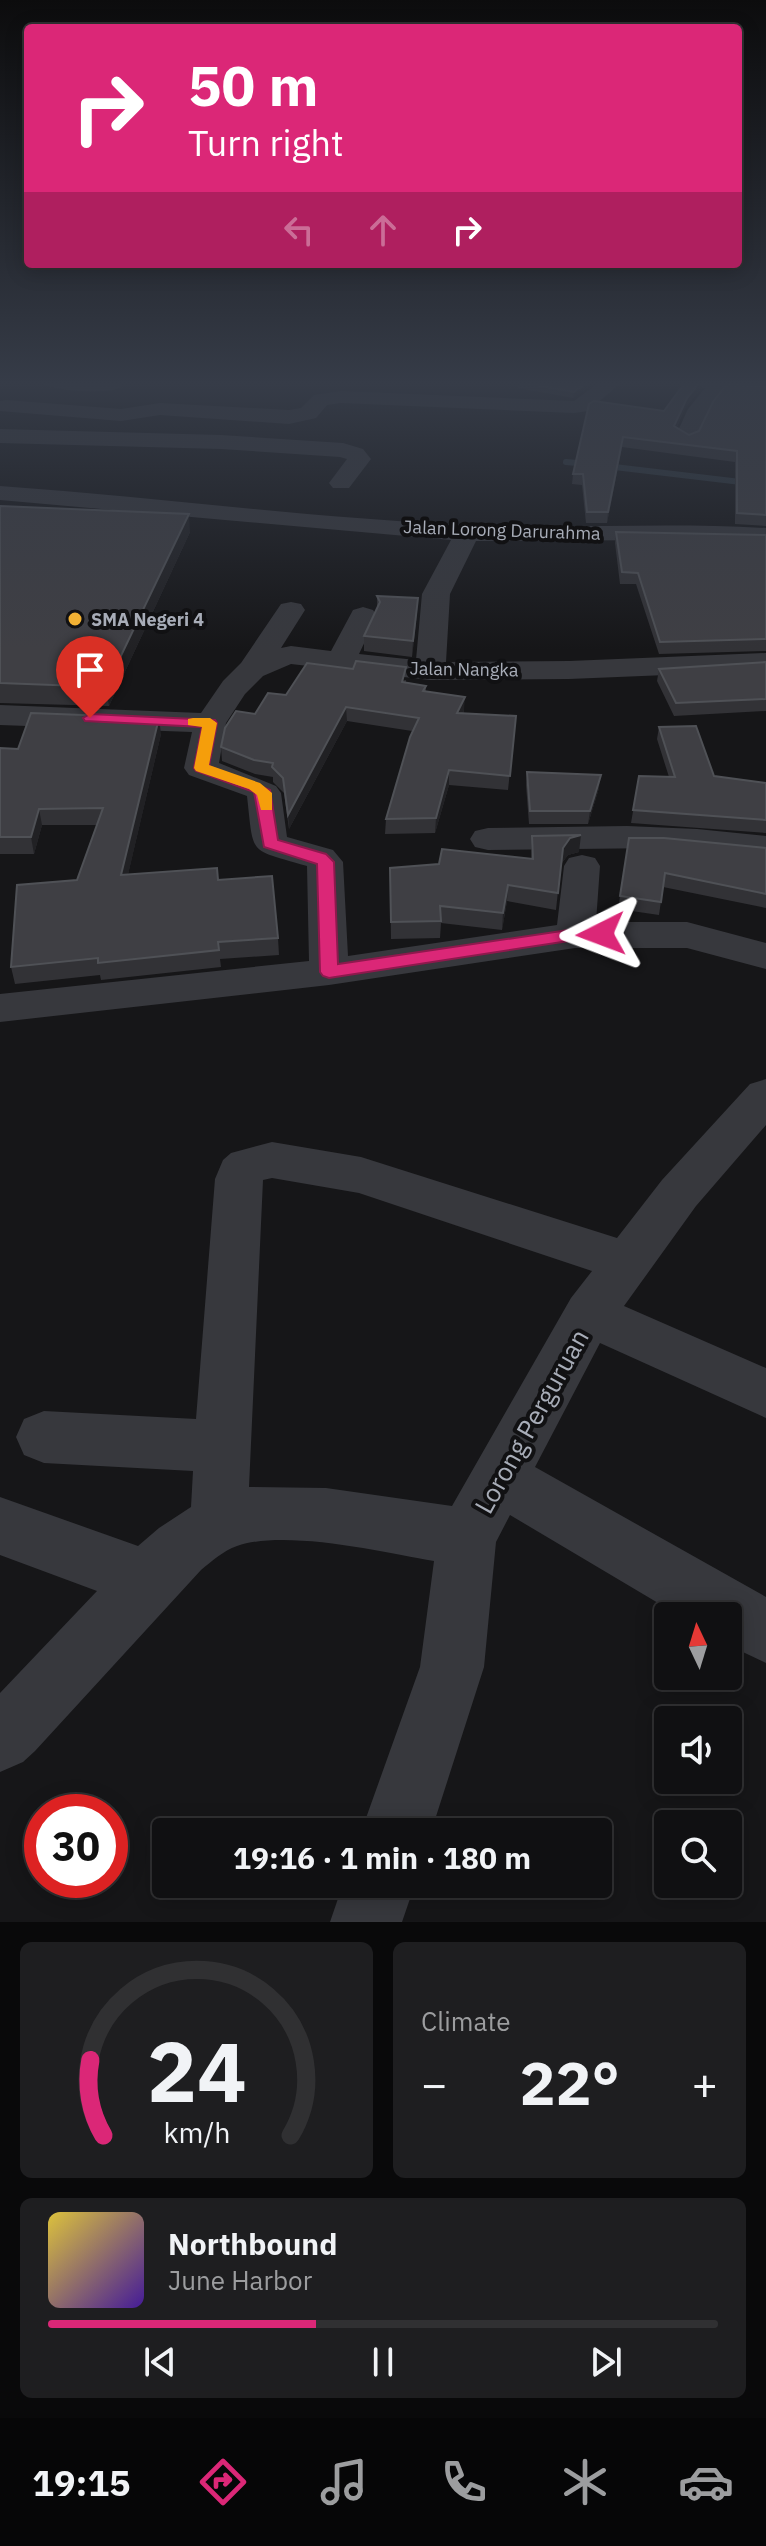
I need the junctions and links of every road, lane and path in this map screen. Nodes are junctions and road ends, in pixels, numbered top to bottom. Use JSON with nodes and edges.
{"nodes":[{"id":1,"x":350,"y":471,"type":"edge"},
{"id":2,"x":341,"y":483,"type":"dead end"},
{"id":3,"x":0,"y":493,"type":"edge"},
{"id":4,"x":467,"y":533,"type":"junction"},
{"id":5,"x":766,"y":536,"type":"edge"},
{"id":6,"x":291,"y":610,"type":"dead end"},
{"id":7,"x":363,"y":616,"type":"dead end"},
{"id":8,"x":341,"y":661,"type":"junction"},
{"id":9,"x":766,"y":662,"type":"edge"},
{"id":10,"x":254,"y":667,"type":"junction"},
{"id":11,"x":430,"y":671,"type":"junction"},
{"id":12,"x":0,"y":715,"type":"edge"},
{"id":13,"x":210,"y":723,"type":"junction"},
{"id":14,"x":488,"y":839,"type":"dead end"},
{"id":15,"x":766,"y":847,"type":"edge"},
{"id":16,"x":582,"y":866,"type":"dead end"},
{"id":17,"x":575,"y":935,"type":"junction"},
{"id":18,"x":766,"y":956,"type":"edge"},
{"id":19,"x":329,"y":972,"type":"junction"},
{"id":20,"x":1,"y":1012,"type":"edge"},
{"id":21,"x":755,"y":1124,"type":"edge"},
{"id":22,"x":626,"y":1262,"type":"junction"},
{"id":23,"x":589,"y":1314,"type":"junction"},
{"id":24,"x":766,"y":1394,"type":"edge"},
{"id":25,"x":44,"y":1437,"type":"dead end"},
{"id":26,"x":220,"y":1446,"type":"junction"},
{"id":27,"x":500,"y":1478,"type":"junction"},
{"id":28,"x":220,"y":1522,"type":"junction"},
{"id":29,"x":0,"y":1526,"type":"edge"},
{"id":30,"x":467,"y":1537,"type":"junction"},
{"id":31,"x":148,"y":1580,"type":"junction"},
{"id":32,"x":766,"y":1632,"type":"edge"},
{"id":33,"x":0,"y":1739,"type":"edge"},
{"id":34,"x":401,"y":1818,"type":"edge"},
{"id":35,"x":374,"y":1898,"type":"edge"},
{"id":36,"x":366,"y":1922,"type":"edge"}],
"edges":[{"from":1,"to":2,"type":"street"},
{"from":3,"to":4,"type":"street","name":"Jalan Lorong Darurahma"},
{"from":4,"to":5,"type":"street","name":"Jalan Lorong Darurahma"},
{"from":4,"to":11,"type":"street"},
{"from":6,"to":10,"type":"street"},
{"from":7,"to":8,"type":"street"},
{"from":8,"to":10,"type":"street","name":"Jalan Nangka"},
{"from":8,"to":11,"type":"street","name":"Jalan Nangka"},
{"from":9,"to":11,"type":"street","name":"Jalan Nangka"},
{"from":10,"to":13,"type":"street"},
{"from":12,"to":13,"type":"street"},
{"from":13,"to":19,"type":"street"},
{"from":14,"to":15,"type":"street"},
{"from":16,"to":17,"type":"street"},
{"from":17,"to":18,"type":"street"},
{"from":17,"to":19,"type":"street"},
{"from":19,"to":20,"type":"street"},
{"from":21,"to":22,"type":"street","name":"Lorong Perguruan"},
{"from":22,"to":23,"type":"street","name":"Lorong Perguruan"},
{"from":22,"to":26,"type":"street"},
{"from":23,"to":24,"type":"street"},
{"from":23,"to":27,"type":"street","name":"Lorong Perguruan"},
{"from":25,"to":26,"type":"street"},
{"from":26,"to":28,"type":"street"},
{"from":27,"to":30,"type":"street","name":"Lorong Perguruan"},
{"from":27,"to":32,"type":"street"},
{"from":28,"to":30,"type":"street","name":"Lorong Perguruan"},
{"from":28,"to":31,"type":"street","name":"Lorong Perguruan"},
{"from":29,"to":31,"type":"street"},
{"from":30,"to":34,"type":"street"},
{"from":31,"to":33,"type":"street","name":"Lorong Perguruan"},
{"from":35,"to":36,"type":"street"}]}
